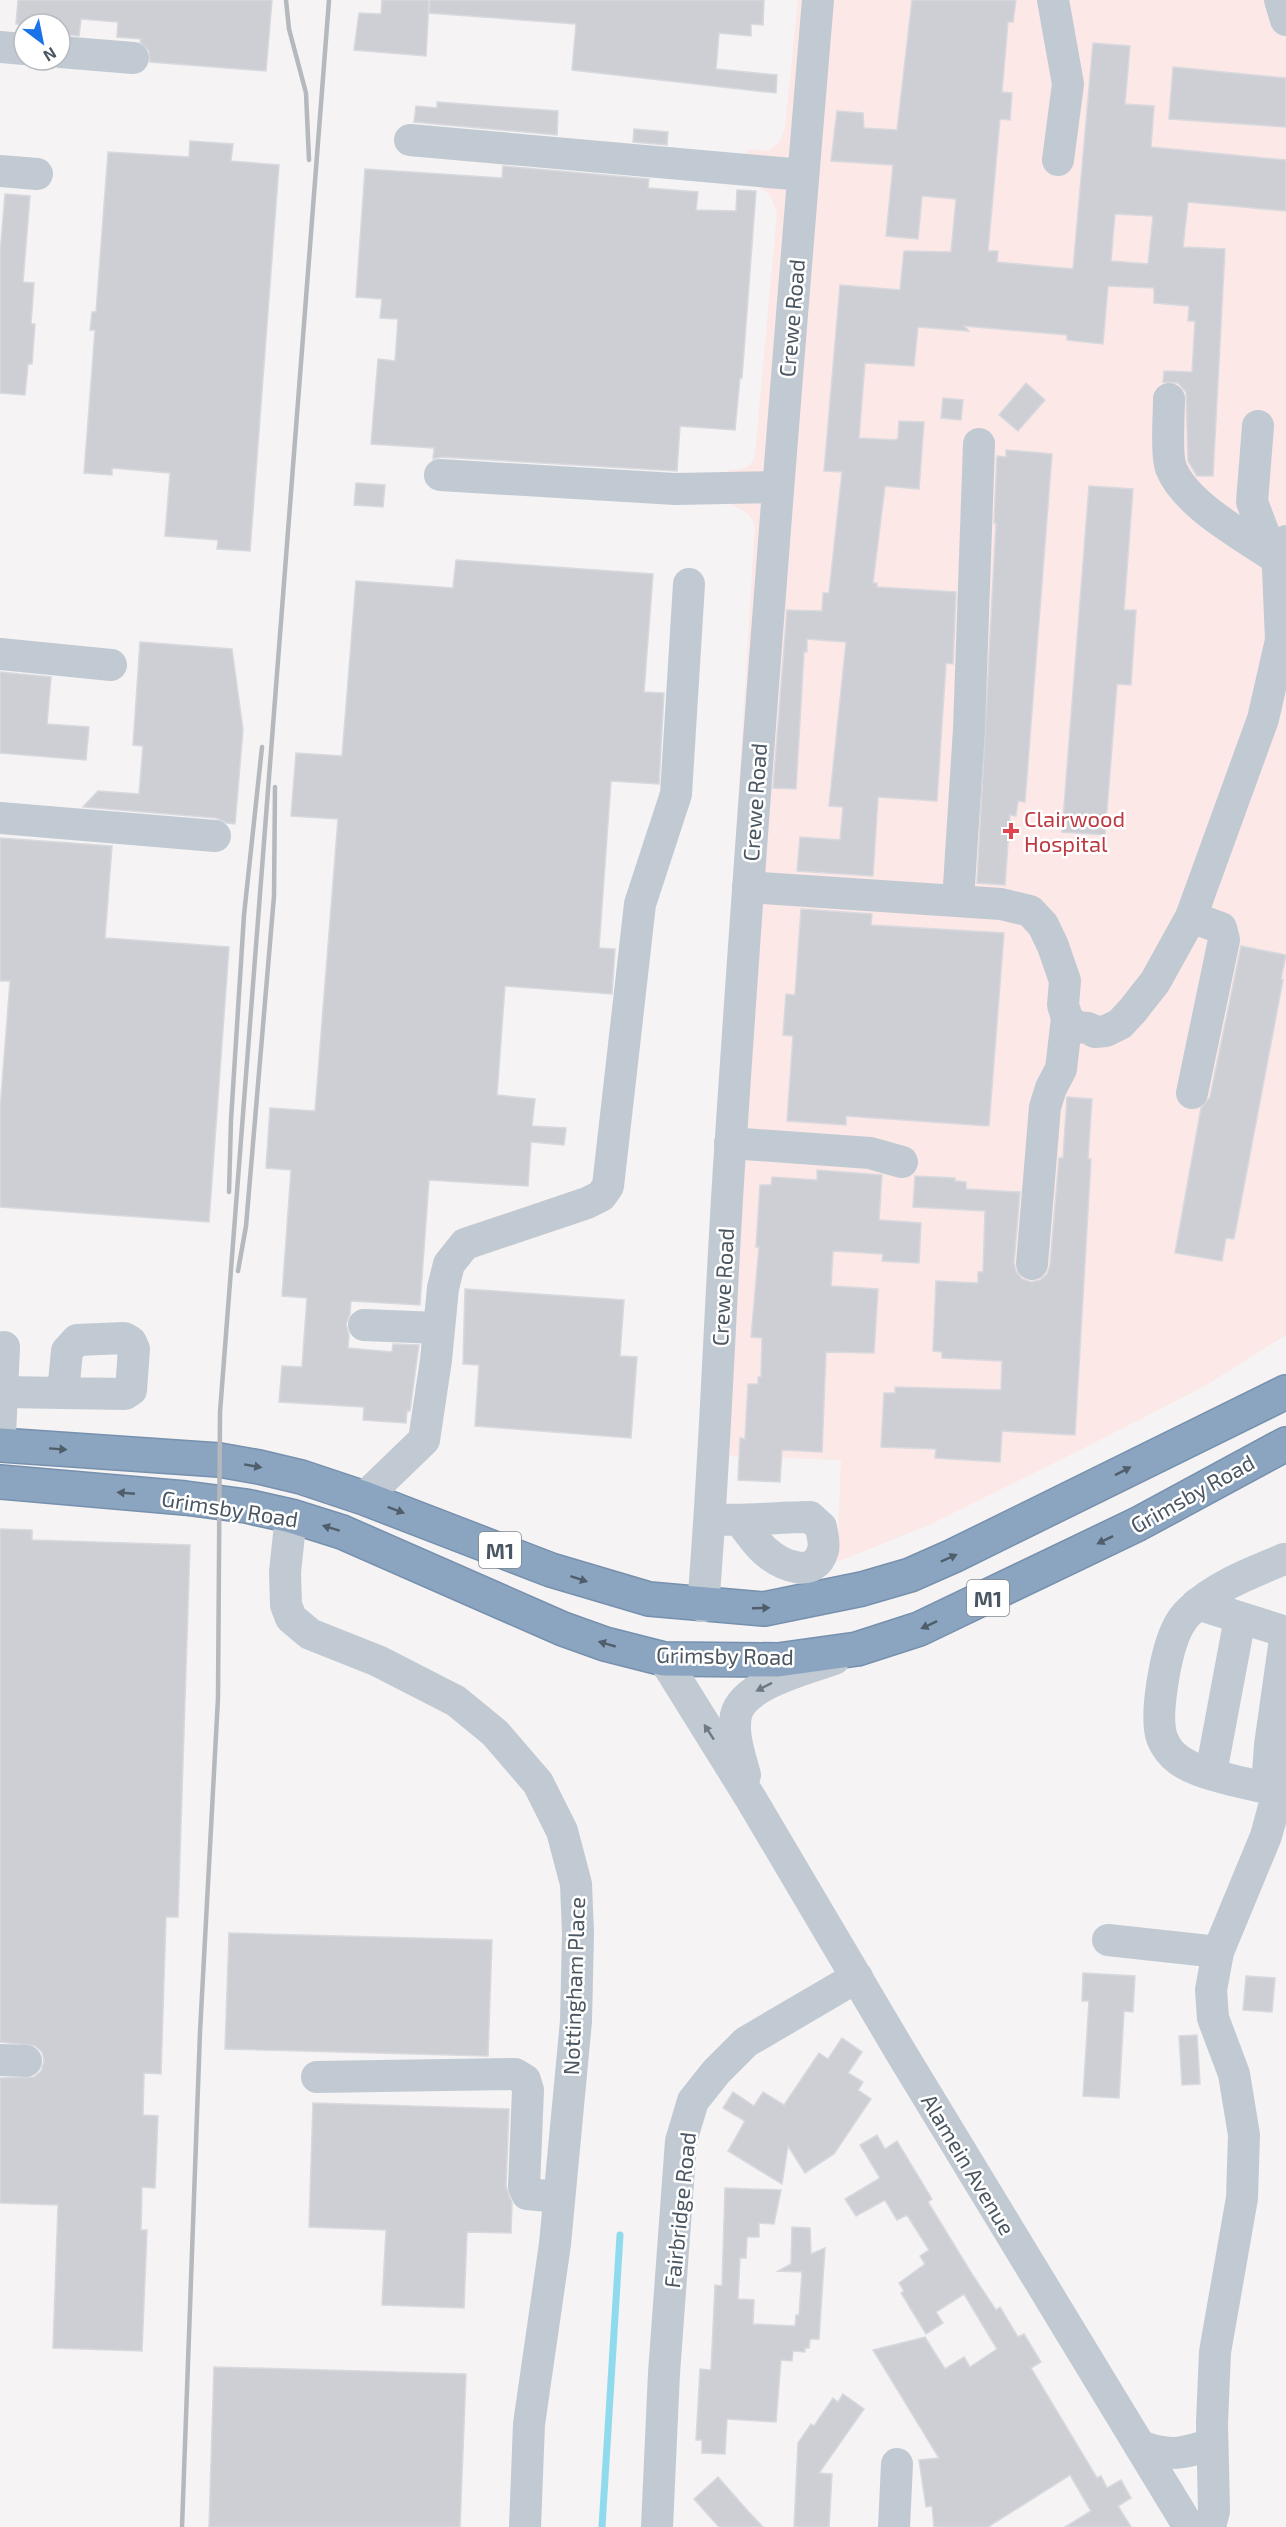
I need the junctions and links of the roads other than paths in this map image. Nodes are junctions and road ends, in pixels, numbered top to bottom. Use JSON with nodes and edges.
{"nodes":[{"id":1,"x":818,"y":0,"type":"edge"},
{"id":2,"x":1053,"y":0,"type":"edge"},
{"id":3,"x":1280,"y":0,"type":"edge"},
{"id":4,"x":1286,"y":20,"type":"edge"},
{"id":5,"x":72,"y":53,"type":"edge"},
{"id":6,"x":133,"y":58,"type":"dead end"},
{"id":7,"x":410,"y":140,"type":"dead end"},
{"id":8,"x":1058,"y":160,"type":"dead end"},
{"id":9,"x":0,"y":171,"type":"edge"},
{"id":10,"x":37,"y":174,"type":"dead end"},
{"id":11,"x":803,"y":175,"type":"junction"},
{"id":12,"x":1169,"y":399,"type":"dead end"},
{"id":13,"x":1258,"y":426,"type":"dead end"},
{"id":14,"x":979,"y":444,"type":"dead end"},
{"id":15,"x":440,"y":475,"type":"dead end"},
{"id":16,"x":777,"y":487,"type":"junction"},
{"id":17,"x":1279,"y":552,"type":"edge"},
{"id":18,"x":689,"y":584,"type":"dead end"},
{"id":19,"x":0,"y":654,"type":"edge"},
{"id":20,"x":111,"y":664,"type":"dead end"},
{"id":21,"x":0,"y":818,"type":"edge"},
{"id":22,"x":215,"y":836,"type":"dead end"},
{"id":23,"x":748,"y":887,"type":"junction"},
{"id":24,"x":958,"y":901,"type":"junction"},
{"id":25,"x":1191,"y":917,"type":"junction"},
{"id":26,"x":1067,"y":1018,"type":"junction"},
{"id":27,"x":1192,"y":1093,"type":"dead end"},
{"id":28,"x":730,"y":1143,"type":"junction"},
{"id":29,"x":902,"y":1162,"type":"dead end"},
{"id":30,"x":1032,"y":1264,"type":"dead end"},
{"id":31,"x":364,"y":1325,"type":"dead end"},
{"id":32,"x":438,"y":1328,"type":"junction"},
{"id":33,"x":4,"y":1347,"type":"dead end"},
{"id":34,"x":2,"y":1392,"type":"junction"},
{"id":35,"x":1286,"y":1392,"type":"edge"},
{"id":36,"x":63,"y":1393,"type":"dead end"},
{"id":37,"x":0,"y":1436,"type":"edge"},
{"id":38,"x":1286,"y":1444,"type":"edge"},
{"id":39,"x":0,"y":1445,"type":"edge"},
{"id":40,"x":302,"y":1477,"type":"junction"},
{"id":41,"x":0,"y":1482,"type":"edge"},
{"id":42,"x":364,"y":1498,"type":"junction"},
{"id":43,"x":291,"y":1516,"type":"junction"},
{"id":44,"x":710,"y":1519,"type":"junction"},
{"id":45,"x":741,"y":1522,"type":"dead end"},
{"id":46,"x":1284,"y":1559,"type":"dead end"},
{"id":47,"x":1197,"y":1604,"type":"junction"},
{"id":48,"x":703,"y":1606,"type":"junction"},
{"id":49,"x":1240,"y":1618,"type":"junction"},
{"id":50,"x":1286,"y":1632,"type":"edge"},
{"id":51,"x":857,"y":1649,"type":"junction"},
{"id":52,"x":664,"y":1659,"type":"junction"},
{"id":53,"x":1211,"y":1773,"type":"junction"},
{"id":54,"x":1277,"y":1780,"type":"edge"},
{"id":55,"x":752,"y":1799,"type":"junction"},
{"id":56,"x":1108,"y":1940,"type":"dead end"},
{"id":57,"x":1218,"y":1952,"type":"junction"},
{"id":58,"x":857,"y":1977,"type":"junction"},
{"id":59,"x":317,"y":2077,"type":"dead end"},
{"id":60,"x":559,"y":2197,"type":"junction"},
{"id":61,"x":1212,"y":2444,"type":"junction"},
{"id":62,"x":1140,"y":2446,"type":"junction"},
{"id":63,"x":897,"y":2464,"type":"dead end"},
{"id":64,"x":525,"y":2527,"type":"edge"},
{"id":65,"x":657,"y":2527,"type":"edge"},
{"id":66,"x":894,"y":2527,"type":"edge"},
{"id":67,"x":1189,"y":2527,"type":"edge"},
{"id":68,"x":1210,"y":2527,"type":"edge"}],
"edges":[{"from":1,"to":11,"type":"street","name":"Crewe Road"},
{"from":2,"to":8,"type":"street"},
{"from":3,"to":4,"type":"street"},
{"from":5,"to":6,"type":"street"},
{"from":7,"to":11,"type":"street"},
{"from":9,"to":10,"type":"street"},
{"from":11,"to":16,"type":"street","name":"Crewe Road"},
{"from":12,"to":17,"type":"street"},
{"from":13,"to":17,"type":"street"},
{"from":14,"to":24,"type":"street"},
{"from":15,"to":16,"type":"street"},
{"from":16,"to":23,"type":"street","name":"Crewe Road"},
{"from":17,"to":25,"type":"street"},
{"from":18,"to":32,"type":"street"},
{"from":19,"to":20,"type":"street"},
{"from":21,"to":22,"type":"street"},
{"from":23,"to":24,"type":"street"},
{"from":23,"to":28,"type":"street","name":"Crewe Road"},
{"from":24,"to":26,"type":"street"},
{"from":25,"to":26,"type":"street"},
{"from":25,"to":27,"type":"street"},
{"from":26,"to":30,"type":"street"},
{"from":28,"to":29,"type":"street"},
{"from":28,"to":44,"type":"street","name":"Crewe Road"},
{"from":31,"to":32,"type":"street"},
{"from":32,"to":42,"type":"street"},
{"from":33,"to":34,"type":"street"},
{"from":34,"to":36,"type":"street"},
{"from":34,"to":37,"type":"street"},
{"from":48,"to":35,"type":"highway","name":"Grimsby Road","number":"M1","one_way":true},
{"from":38,"to":51,"type":"highway","name":"Grimsby Road","number":"M1","one_way":true},
{"from":39,"to":40,"type":"highway","name":"Grimsby Road","number":"M1","one_way":true},
{"from":40,"to":42,"type":"highway","name":"Grimsby Road","number":"M1"},
{"from":40,"to":43,"type":"highway"},
{"from":43,"to":41,"type":"highway","name":"Grimsby Road","number":"M1","one_way":true},
{"from":42,"to":48,"type":"highway","name":"Grimsby Road","number":"M1","one_way":true},
{"from":52,"to":43,"type":"highway","name":"Grimsby Road","number":"M1","one_way":true},
{"from":43,"to":60,"type":"street","name":"Nottingham Place"},
{"from":44,"to":45,"type":"street"},
{"from":44,"to":48,"type":"street","name":"Crewe Road"},
{"from":46,"to":47,"type":"street"},
{"from":47,"to":49,"type":"street"},
{"from":47,"to":53,"type":"street"},
{"from":49,"to":50,"type":"street"},
{"from":49,"to":53,"type":"street"},
{"from":50,"to":54,"type":"street"},
{"from":51,"to":52,"type":"highway","name":"Grimsby Road","number":"M1"},
{"from":51,"to":55,"type":"street","name":"Alamein Avenue","one_way":true},
{"from":55,"to":52,"type":"street","name":"Alamein Avenue","one_way":true},
{"from":53,"to":54,"type":"street"},
{"from":54,"to":57,"type":"street"},
{"from":55,"to":58,"type":"street","name":"Alamein Avenue"},
{"from":56,"to":57,"type":"street"},
{"from":57,"to":61,"type":"street"},
{"from":58,"to":62,"type":"street","name":"Alamein Avenue"},
{"from":58,"to":65,"type":"street","name":"Fairbridge Road"},
{"from":59,"to":60,"type":"street"},
{"from":60,"to":64,"type":"street","name":"Nottingham Place"},
{"from":61,"to":62,"type":"street"},
{"from":61,"to":68,"type":"street"},
{"from":62,"to":67,"type":"street","name":"Alamein Avenue"},
{"from":63,"to":66,"type":"street"}]}
